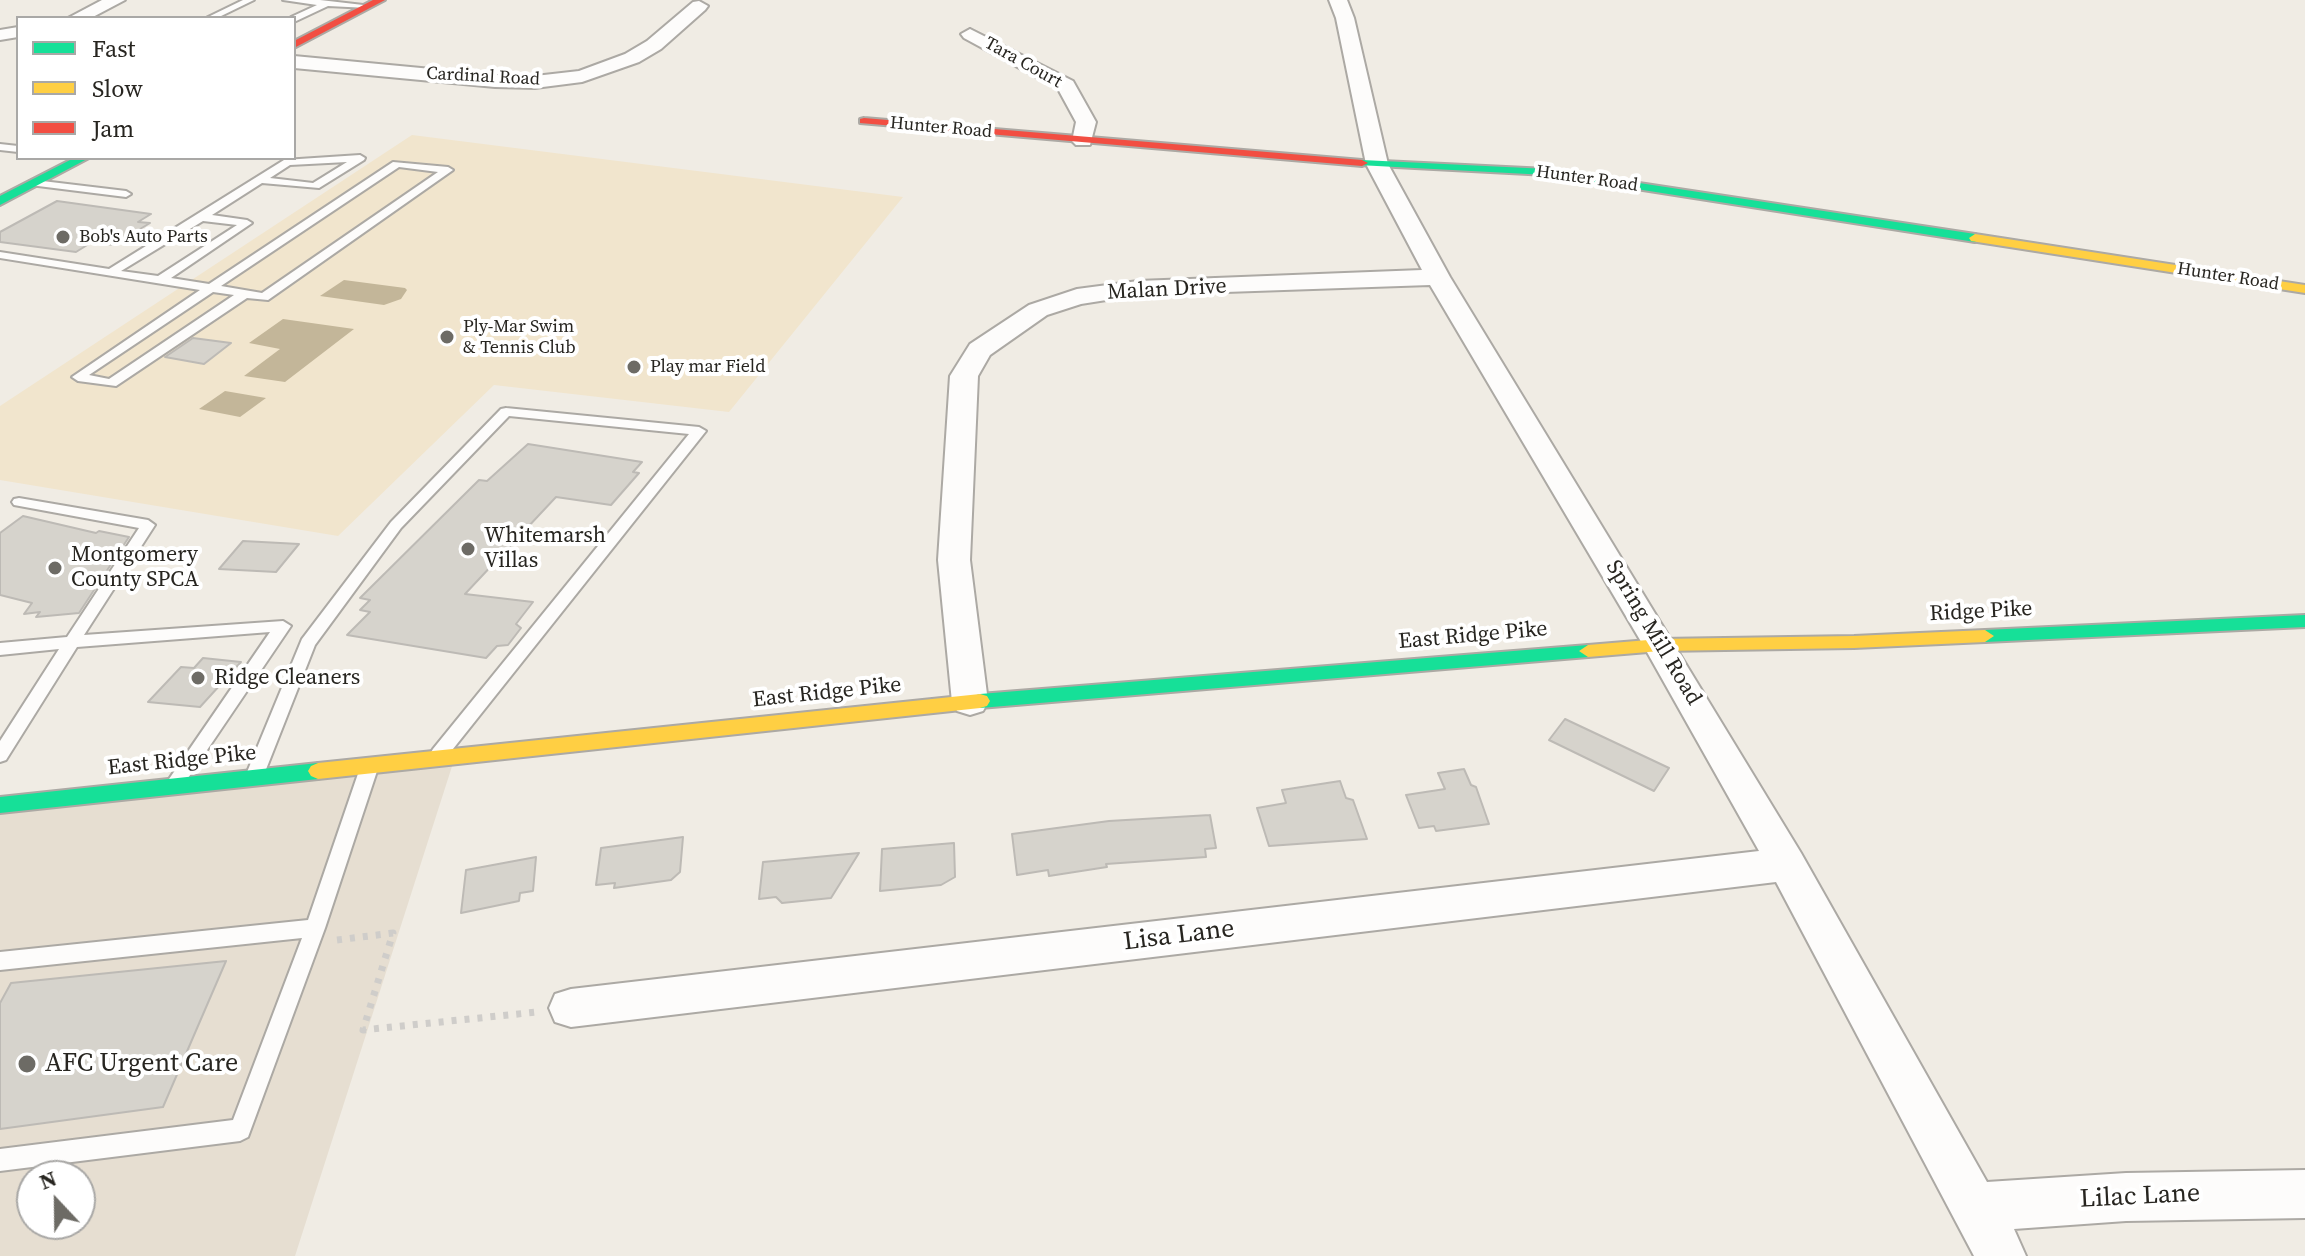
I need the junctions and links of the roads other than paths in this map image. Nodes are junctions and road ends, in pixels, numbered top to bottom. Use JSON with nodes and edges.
{"nodes":[{"id":1,"x":116,"y":0,"type":"edge"},
{"id":2,"x":250,"y":0,"type":"edge"},
{"id":3,"x":287,"y":0,"type":"edge"},
{"id":4,"x":1338,"y":0,"type":"edge"},
{"id":5,"x":327,"y":3,"type":"junction"},
{"id":6,"x":374,"y":3,"type":"edge"},
{"id":7,"x":699,"y":6,"type":"dead end"},
{"id":8,"x":81,"y":16,"type":"edge"},
{"id":9,"x":214,"y":16,"type":"edge"},
{"id":10,"x":296,"y":18,"type":"edge"},
{"id":11,"x":970,"y":34,"type":"dead end"},
{"id":12,"x":296,"y":44,"type":"edge"},
{"id":13,"x":296,"y":62,"type":"edge"},
{"id":14,"x":864,"y":121,"type":"dead end"},
{"id":15,"x":1083,"y":141,"type":"junction"},
{"id":16,"x":79,"y":160,"type":"edge"},
{"id":17,"x":1377,"y":164,"type":"junction"},
{"id":18,"x":260,"y":180,"type":"junction"},
{"id":19,"x":34,"y":183,"type":"junction"},
{"id":20,"x":126,"y":194,"type":"dead end"},
{"id":21,"x":2,"y":200,"type":"edge"},
{"id":22,"x":201,"y":217,"type":"junction"},
{"id":23,"x":0,"y":255,"type":"edge"},
{"id":24,"x":111,"y":272,"type":"junction"},
{"id":25,"x":1438,"y":277,"type":"junction"},
{"id":26,"x":160,"y":280,"type":"junction"},
{"id":27,"x":211,"y":288,"type":"junction"},
{"id":28,"x":2305,"y":289,"type":"edge"},
{"id":29,"x":244,"y":294,"type":"junction"},
{"id":30,"x":19,"y":502,"type":"dead end"},
{"id":31,"x":2305,"y":621,"type":"edge"},
{"id":32,"x":72,"y":642,"type":"junction"},
{"id":33,"x":1660,"y":645,"type":"junction"},
{"id":34,"x":0,"y":649,"type":"edge"},
{"id":35,"x":970,"y":702,"type":"junction"},
{"id":36,"x":0,"y":755,"type":"edge"},
{"id":37,"x":435,"y":759,"type":"junction"},
{"id":38,"x":370,"y":765,"type":"junction"},
{"id":39,"x":254,"y":778,"type":"junction"},
{"id":40,"x":173,"y":787,"type":"junction"},
{"id":41,"x":0,"y":805,"type":"edge"},
{"id":42,"x":1787,"y":864,"type":"junction"},
{"id":43,"x":312,"y":937,"type":"junction"},
{"id":44,"x":0,"y":961,"type":"edge"},
{"id":45,"x":571,"y":1008,"type":"road end"},
{"id":46,"x":0,"y":1160,"type":"edge"},
{"id":47,"x":2305,"y":1194,"type":"edge"},
{"id":48,"x":1975,"y":1207,"type":"junction"},
{"id":49,"x":2001,"y":1256,"type":"edge"}],
"edges":[{"from":1,"to":8,"type":"street"},
{"from":2,"to":9,"type":"lane"},
{"from":3,"to":5,"type":"lane"},
{"from":4,"to":17,"type":"street","name":"Spring Mill Road"},
{"from":5,"to":6,"type":"lane"},
{"from":5,"to":10,"type":"lane"},
{"from":6,"to":12,"type":"main road"},
{"from":7,"to":13,"type":"street","name":"Cardinal Road"},
{"from":11,"to":15,"type":"street","name":"Tara Court"},
{"from":14,"to":15,"type":"main road","name":"Hunter Road"},
{"from":15,"to":17,"type":"main road","name":"Hunter Road"},
{"from":16,"to":19,"type":"main road"},
{"from":17,"to":25,"type":"street","name":"Spring Mill Road"},
{"from":17,"to":28,"type":"main road","name":"Hunter Road"},
{"from":18,"to":18,"type":"lane"},
{"from":18,"to":22,"type":"lane"},
{"from":19,"to":20,"type":"lane"},
{"from":19,"to":21,"type":"main road"},
{"from":22,"to":24,"type":"lane"},
{"from":22,"to":26,"type":"lane"},
{"from":23,"to":24,"type":"lane"},
{"from":24,"to":26,"type":"lane"},
{"from":25,"to":33,"type":"street","name":"Spring Mill Road"},
{"from":25,"to":35,"type":"street","name":"Malan Drive"},
{"from":26,"to":27,"type":"lane"},
{"from":27,"to":29,"type":"lane"},
{"from":27,"to":29,"type":"lane"},
{"from":27,"to":29,"type":"lane"},
{"from":30,"to":32,"type":"lane"},
{"from":31,"to":33,"type":"main road","name":"Ridge Pike"},
{"from":32,"to":34,"type":"lane"},
{"from":32,"to":36,"type":"lane"},
{"from":32,"to":40,"type":"lane"},
{"from":33,"to":35,"type":"main road","name":"East Ridge Pike"},
{"from":33,"to":42,"type":"street","name":"Spring Mill Road"},
{"from":35,"to":37,"type":"main road","name":"East Ridge Pike"},
{"from":37,"to":38,"type":"main road","name":"East Ridge Pike"},
{"from":37,"to":39,"type":"lane"},
{"from":38,"to":39,"type":"main road","name":"East Ridge Pike"},
{"from":38,"to":43,"type":"lane"},
{"from":39,"to":40,"type":"main road","name":"East Ridge Pike"},
{"from":40,"to":41,"type":"main road","name":"East Ridge Pike"},
{"from":42,"to":45,"type":"street","name":"Lisa Lane"},
{"from":42,"to":48,"type":"street","name":"Spring Mill Road"},
{"from":43,"to":44,"type":"lane"},
{"from":43,"to":46,"type":"lane"},
{"from":47,"to":48,"type":"street","name":"Lilac Lane"},
{"from":48,"to":49,"type":"street","name":"Spring Mill Road"}]}
